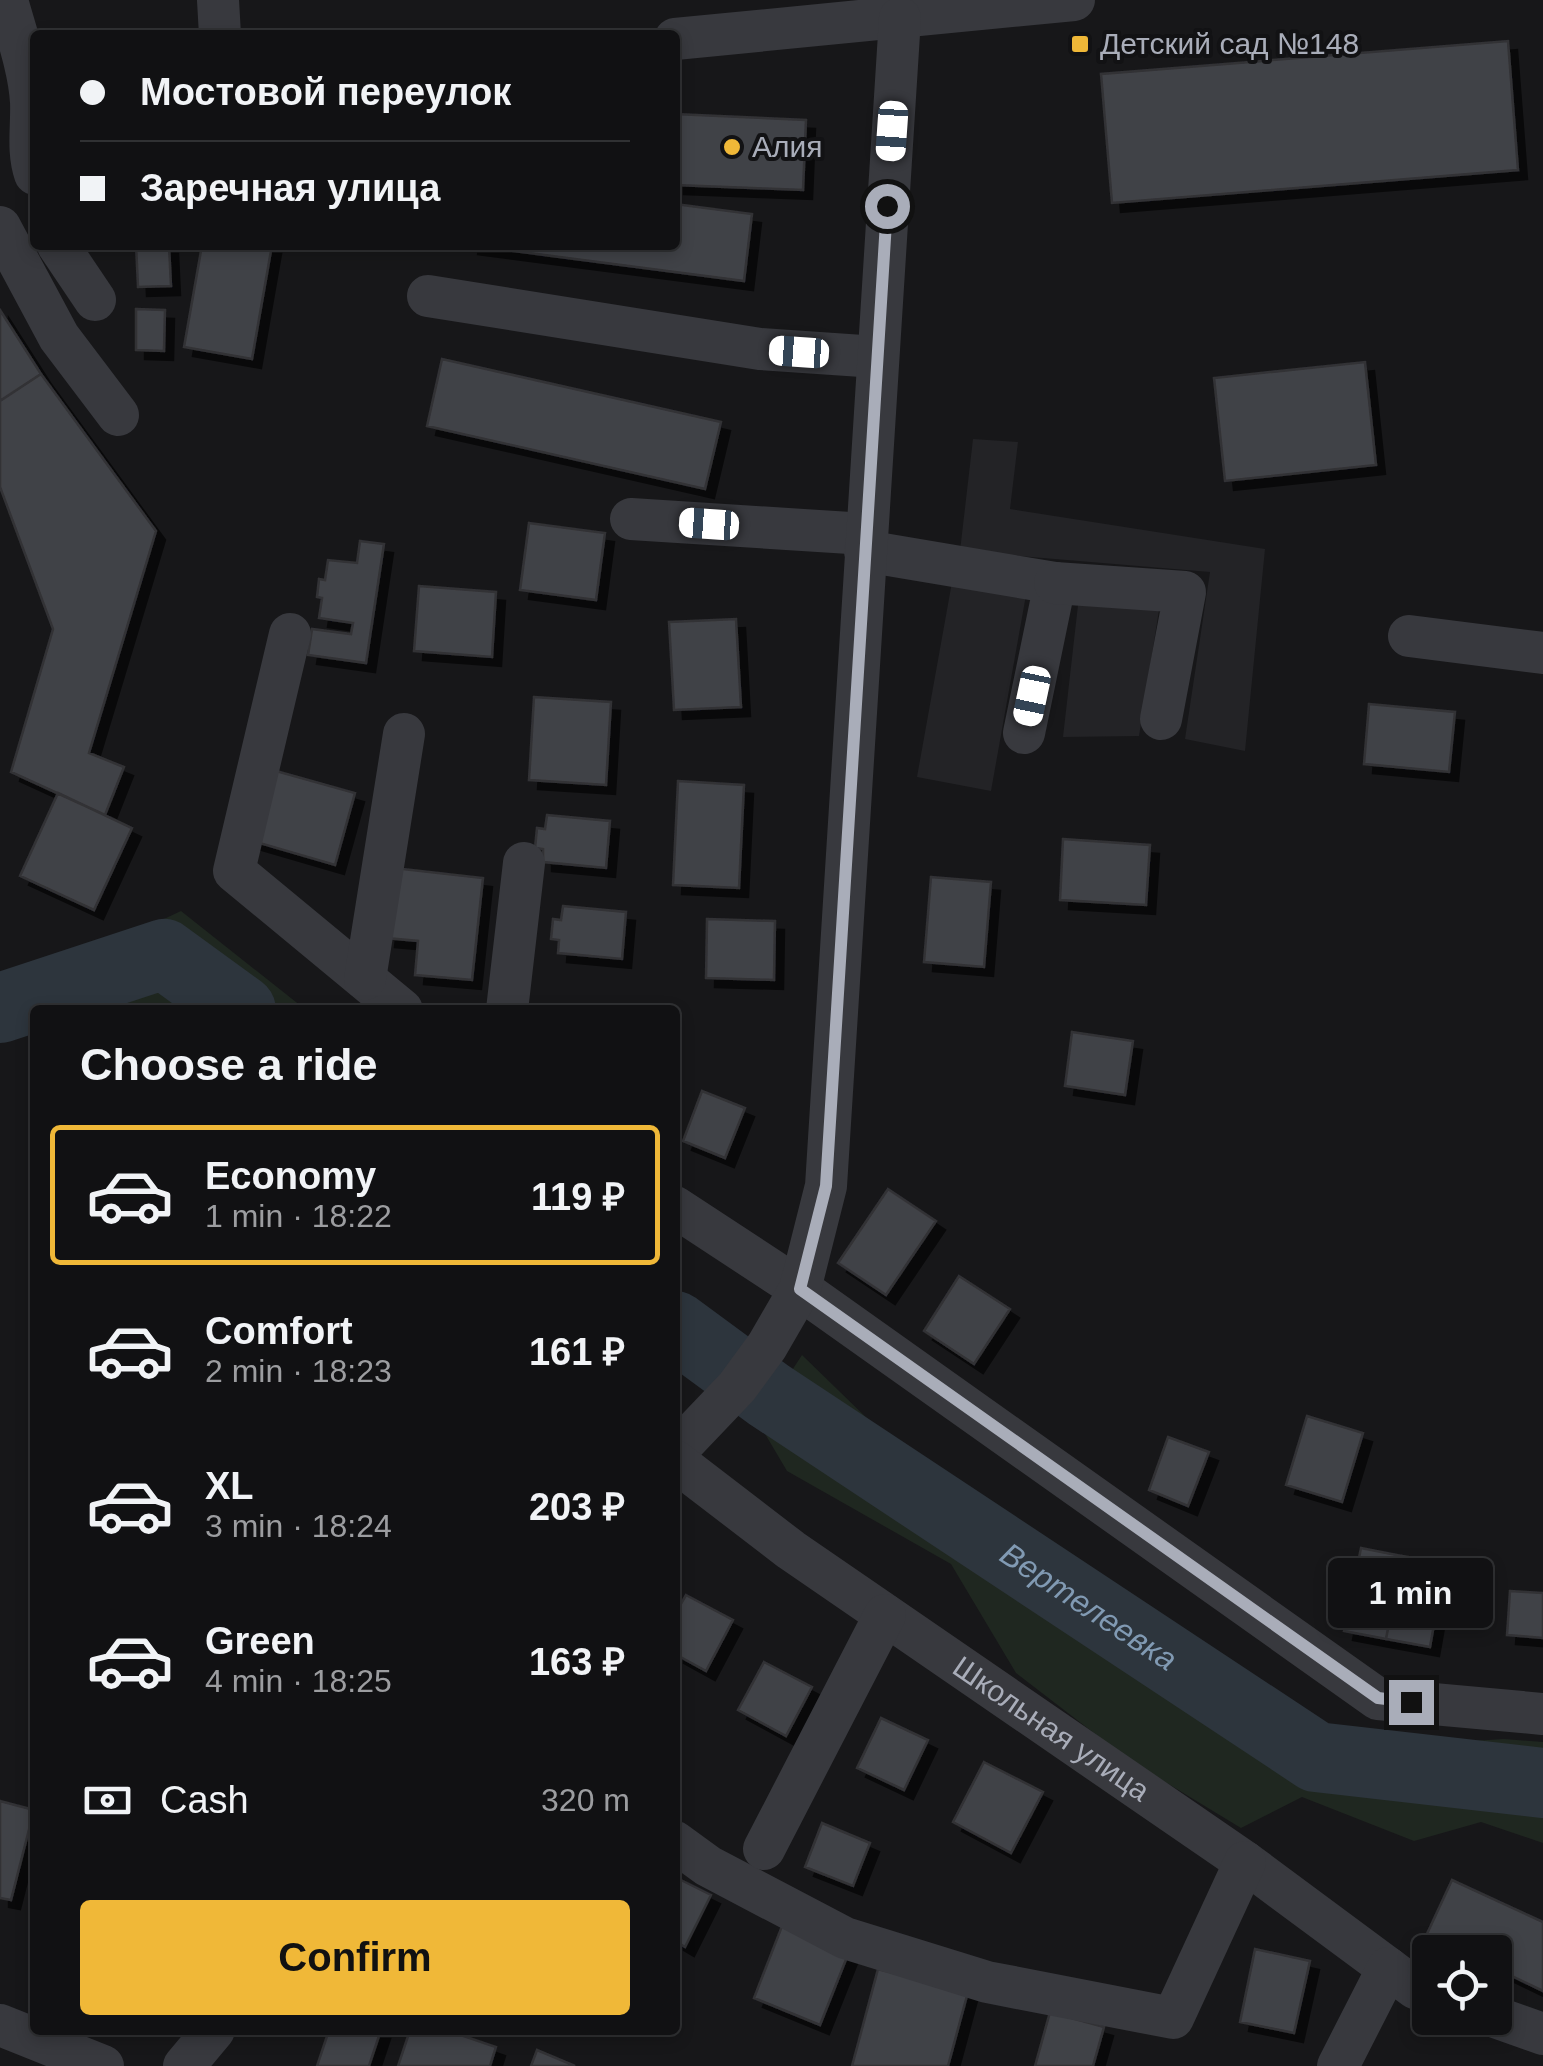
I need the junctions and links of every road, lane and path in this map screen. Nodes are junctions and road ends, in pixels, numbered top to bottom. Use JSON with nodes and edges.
{"nodes":[{"id":1,"x":7,"y":0,"type":"edge"},
{"id":2,"x":218,"y":0,"type":"edge"},
{"id":3,"x":1074,"y":0,"type":"edge"},
{"id":4,"x":792,"y":14,"type":"edge"},
{"id":5,"x":900,"y":18,"type":"junction"},
{"id":6,"x":220,"y":30,"type":"edge"},
{"id":7,"x":680,"y":38,"type":"edge"},
{"id":8,"x":22,"y":99,"type":"edge"},
{"id":9,"x":30,"y":160,"type":"edge"},
{"id":10,"x":0,"y":227,"type":"edge"},
{"id":11,"x":61,"y":250,"type":"edge"},
{"id":12,"x":428,"y":296,"type":"dead end"},
{"id":13,"x":95,"y":300,"type":"dead end"},
{"id":14,"x":877,"y":357,"type":"junction"},
{"id":15,"x":118,"y":415,"type":"dead end"},
{"id":16,"x":631,"y":520,"type":"dead end"},
{"id":17,"x":866,"y":542,"type":"junction"},
{"id":18,"x":1055,"y":584,"type":"junction"},
{"id":19,"x":290,"y":634,"type":"dead end"},
{"id":20,"x":1409,"y":636,"type":"dead end"},
{"id":21,"x":1543,"y":654,"type":"edge"},
{"id":22,"x":1161,"y":719,"type":"dead end"},
{"id":23,"x":1024,"y":733,"type":"dead end"},
{"id":24,"x":404,"y":734,"type":"dead end"},
{"id":25,"x":524,"y":863,"type":"dead end"},
{"id":26,"x":365,"y":979,"type":"junction"},
{"id":27,"x":396,"y":1005,"type":"edge"},
{"id":28,"x":508,"y":1005,"type":"edge"},
{"id":29,"x":680,"y":1210,"type":"edge"},
{"id":30,"x":800,"y":1289,"type":"junction"},
{"id":31,"x":680,"y":1447,"type":"edge"},
{"id":32,"x":680,"y":1465,"type":"edge"},
{"id":33,"x":885,"y":1615,"type":"junction"},
{"id":34,"x":1543,"y":1714,"type":"edge"},
{"id":35,"x":680,"y":1846,"type":"edge"},
{"id":36,"x":764,"y":1849,"type":"dead end"},
{"id":37,"x":1246,"y":1862,"type":"junction"},
{"id":38,"x":1388,"y":1968,"type":"junction"},
{"id":39,"x":1412,"y":1986,"type":"edge"},
{"id":40,"x":1512,"y":2023,"type":"edge"},
{"id":41,"x":0,"y":2025,"type":"edge"},
{"id":42,"x":1543,"y":2034,"type":"edge"},
{"id":43,"x":210,"y":2035,"type":"edge"},
{"id":44,"x":103,"y":2066,"type":"edge"},
{"id":45,"x":184,"y":2066,"type":"edge"},
{"id":46,"x":1338,"y":2066,"type":"edge"}],
"edges":[{"from":1,"to":8,"type":"street"},
{"from":2,"to":6,"type":"street"},
{"from":3,"to":5,"type":"street"},
{"from":4,"to":5,"type":"street"},
{"from":4,"to":7,"type":"street"},
{"from":5,"to":14,"type":"street"},
{"from":8,"to":9,"type":"street"},
{"from":10,"to":15,"type":"street"},
{"from":11,"to":13,"type":"street"},
{"from":12,"to":14,"type":"street"},
{"from":14,"to":17,"type":"street"},
{"from":16,"to":17,"type":"street"},
{"from":17,"to":18,"type":"street"},
{"from":17,"to":30,"type":"street"},
{"from":18,"to":22,"type":"street"},
{"from":18,"to":23,"type":"street"},
{"from":19,"to":26,"type":"street"},
{"from":20,"to":21,"type":"street"},
{"from":24,"to":26,"type":"street"},
{"from":25,"to":28,"type":"street"},
{"from":26,"to":27,"type":"street"},
{"from":29,"to":30,"type":"street"},
{"from":30,"to":31,"type":"street"},
{"from":30,"to":34,"type":"street"},
{"from":32,"to":33,"type":"street","name":"Школьная улица"},
{"from":33,"to":36,"type":"street"},
{"from":33,"to":37,"type":"street","name":"Школьная улица"},
{"from":35,"to":37,"type":"street"},
{"from":37,"to":38,"type":"street","name":"Школьная улица"},
{"from":38,"to":39,"type":"street","name":"Школьная улица"},
{"from":38,"to":46,"type":"street"},
{"from":40,"to":42,"type":"street"},
{"from":41,"to":44,"type":"street"},
{"from":43,"to":45,"type":"street"}]}
